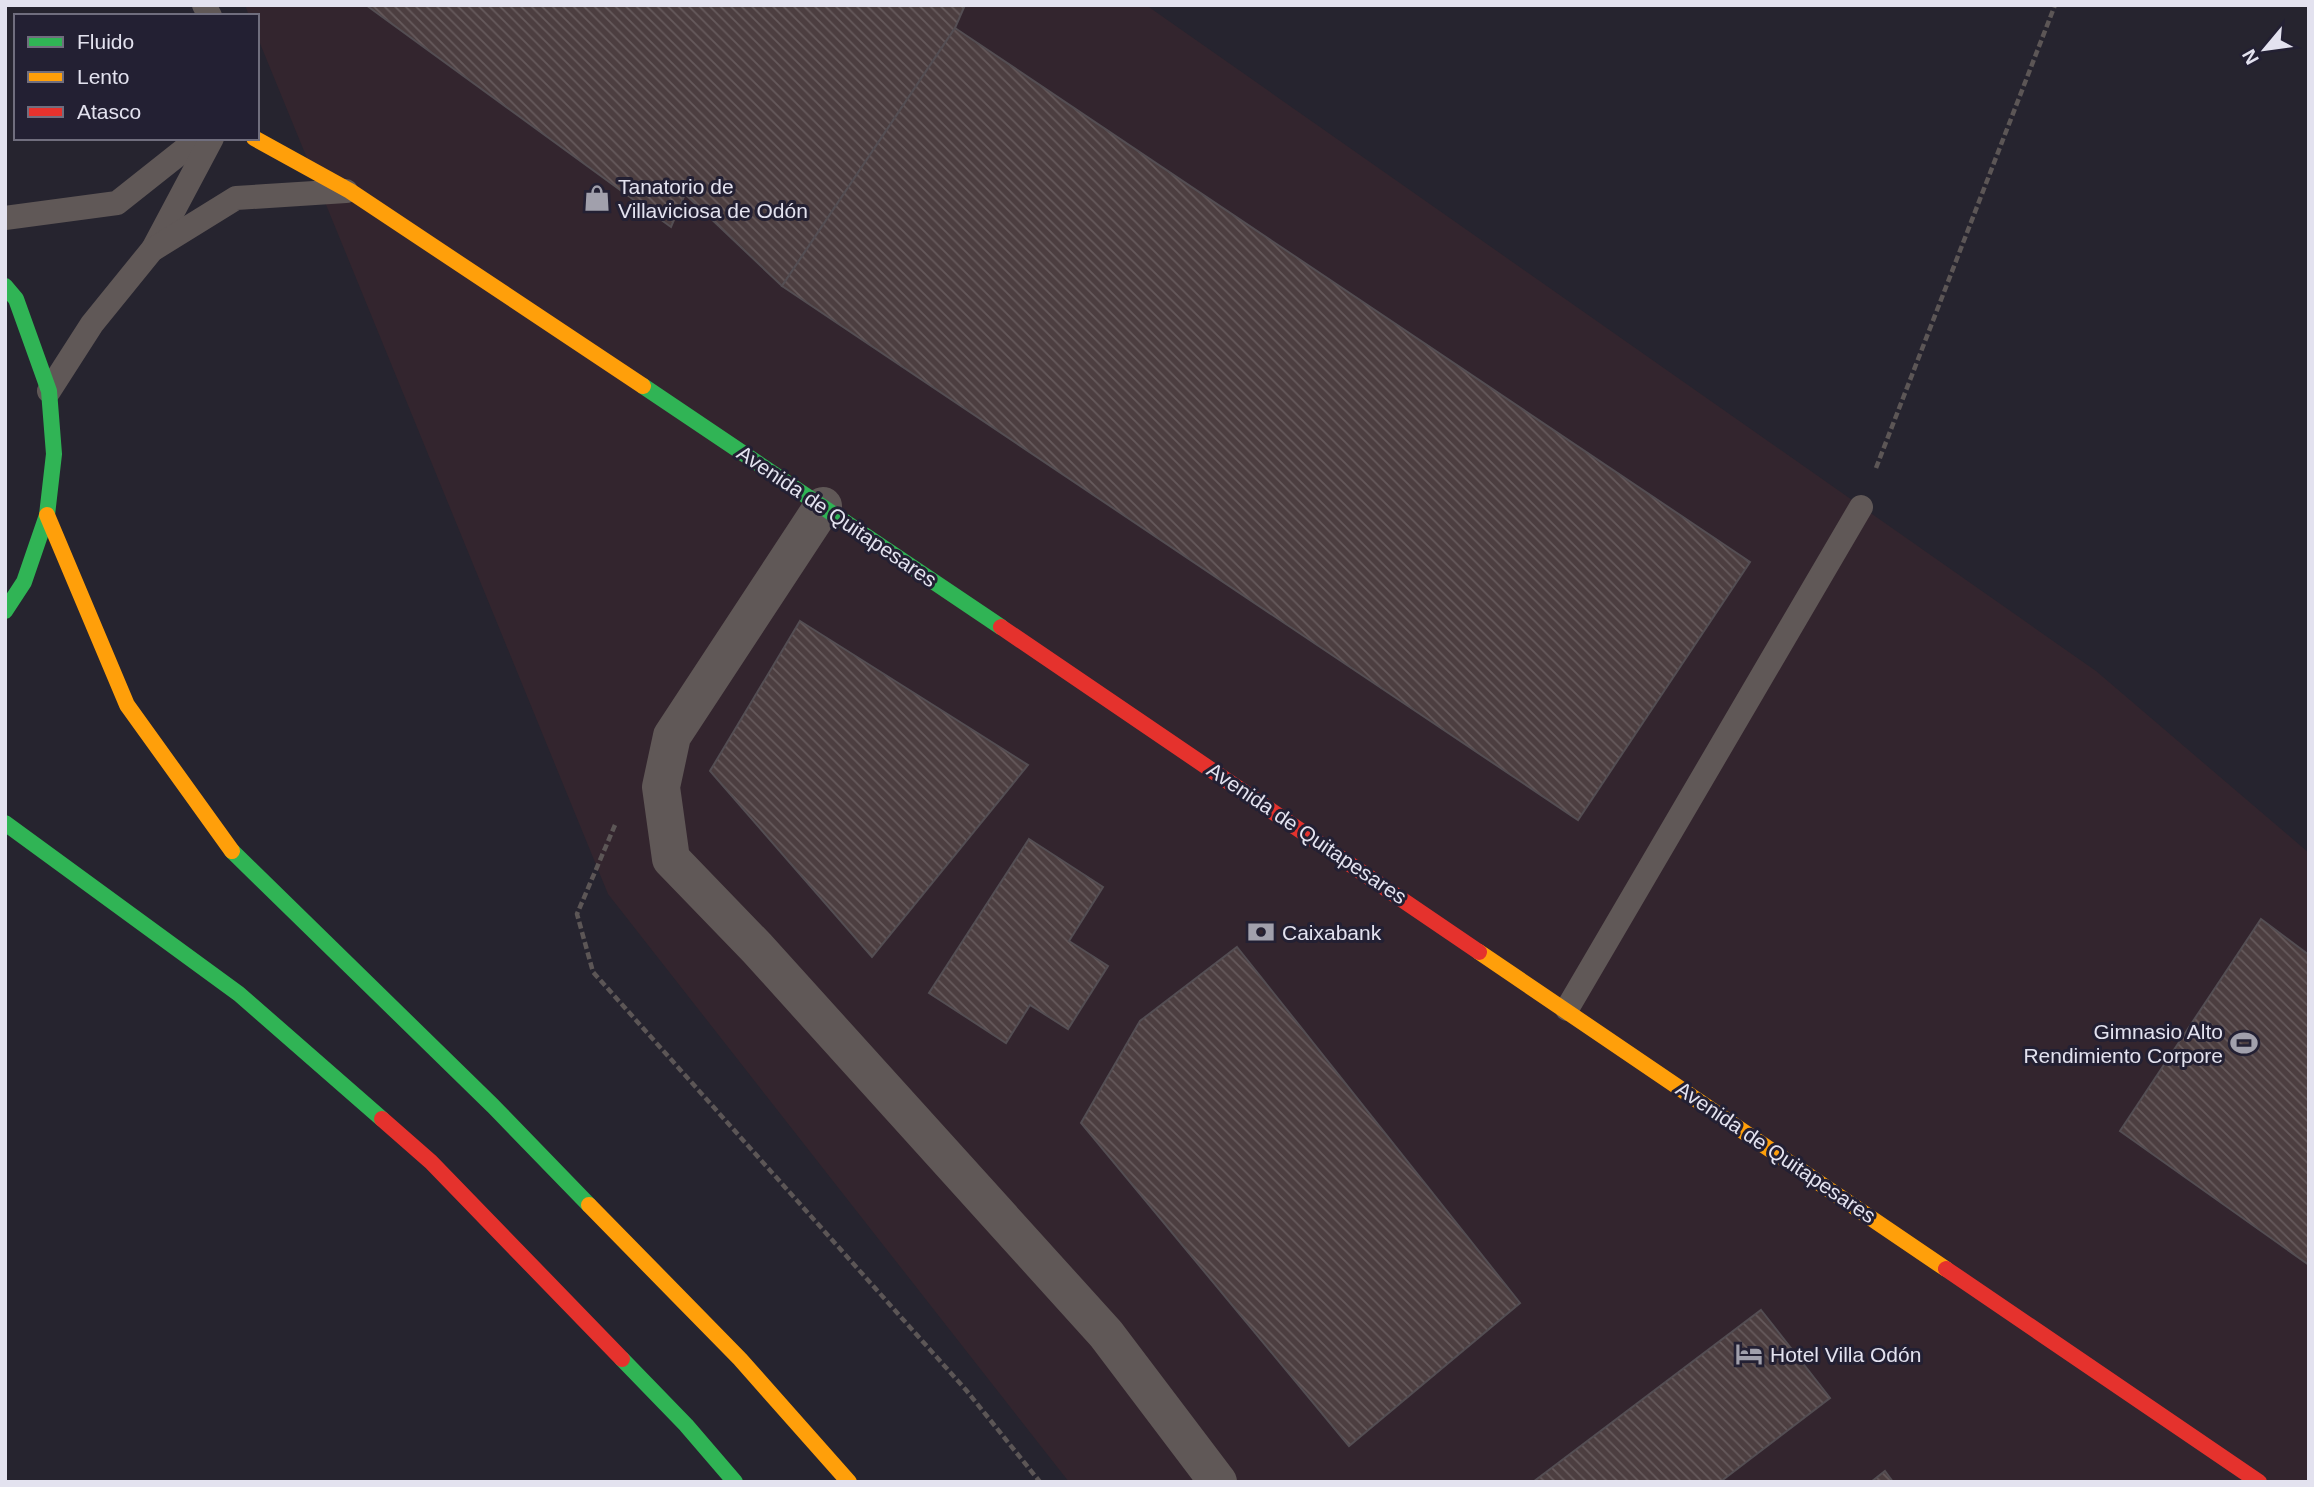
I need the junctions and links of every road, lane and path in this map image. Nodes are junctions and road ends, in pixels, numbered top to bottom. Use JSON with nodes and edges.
{"nodes":[{"id":1,"x":2055,"y":5,"type":"edge"},
{"id":2,"x":196,"y":140,"type":"edge"},
{"id":3,"x":211,"y":140,"type":"edge"},
{"id":4,"x":258,"y":140,"type":"edge"},
{"id":5,"x":350,"y":191,"type":"junction"},
{"id":6,"x":5,"y":218,"type":"edge"},
{"id":7,"x":152,"y":250,"type":"junction"},
{"id":8,"x":5,"y":286,"type":"edge"},
{"id":9,"x":49,"y":391,"type":"junction"},
{"id":10,"x":823,"y":506,"type":"junction"},
{"id":11,"x":1861,"y":507,"type":"joint"},
{"id":12,"x":47,"y":515,"type":"junction"},
{"id":13,"x":5,"y":611,"type":"edge"},
{"id":14,"x":661,"y":787,"type":"junction"},
{"id":15,"x":5,"y":823,"type":"edge"},
{"id":16,"x":1567,"y":1009,"type":"junction"},
{"id":17,"x":735,"y":1482,"type":"edge"},
{"id":18,"x":849,"y":1482,"type":"edge"},
{"id":19,"x":1040,"y":1482,"type":"edge"},
{"id":20,"x":1218,"y":1482,"type":"edge"},
{"id":21,"x":2259,"y":1482,"type":"edge"}],
"edges":[{"from":1,"to":11,"type":"path"},
{"from":2,"to":6,"type":"lane"},
{"from":3,"to":7,"type":"lane"},
{"from":4,"to":5,"type":"main road","name":"Avenida de Quitapesares"},
{"from":5,"to":7,"type":"lane"},
{"from":5,"to":10,"type":"main road","name":"Avenida de Quitapesares"},
{"from":7,"to":9,"type":"lane"},
{"from":8,"to":9,"type":"main road"},
{"from":9,"to":12,"type":"main road"},
{"from":10,"to":14,"type":"street"},
{"from":10,"to":16,"type":"main road","name":"Avenida de Quitapesares"},
{"from":11,"to":16,"type":"lane"},
{"from":12,"to":13,"type":"main road"},
{"from":12,"to":18,"type":"main road"},
{"from":14,"to":19,"type":"path"},
{"from":14,"to":20,"type":"street"},
{"from":15,"to":17,"type":"main road"},
{"from":16,"to":21,"type":"main road","name":"Avenida de Quitapesares"}]}
